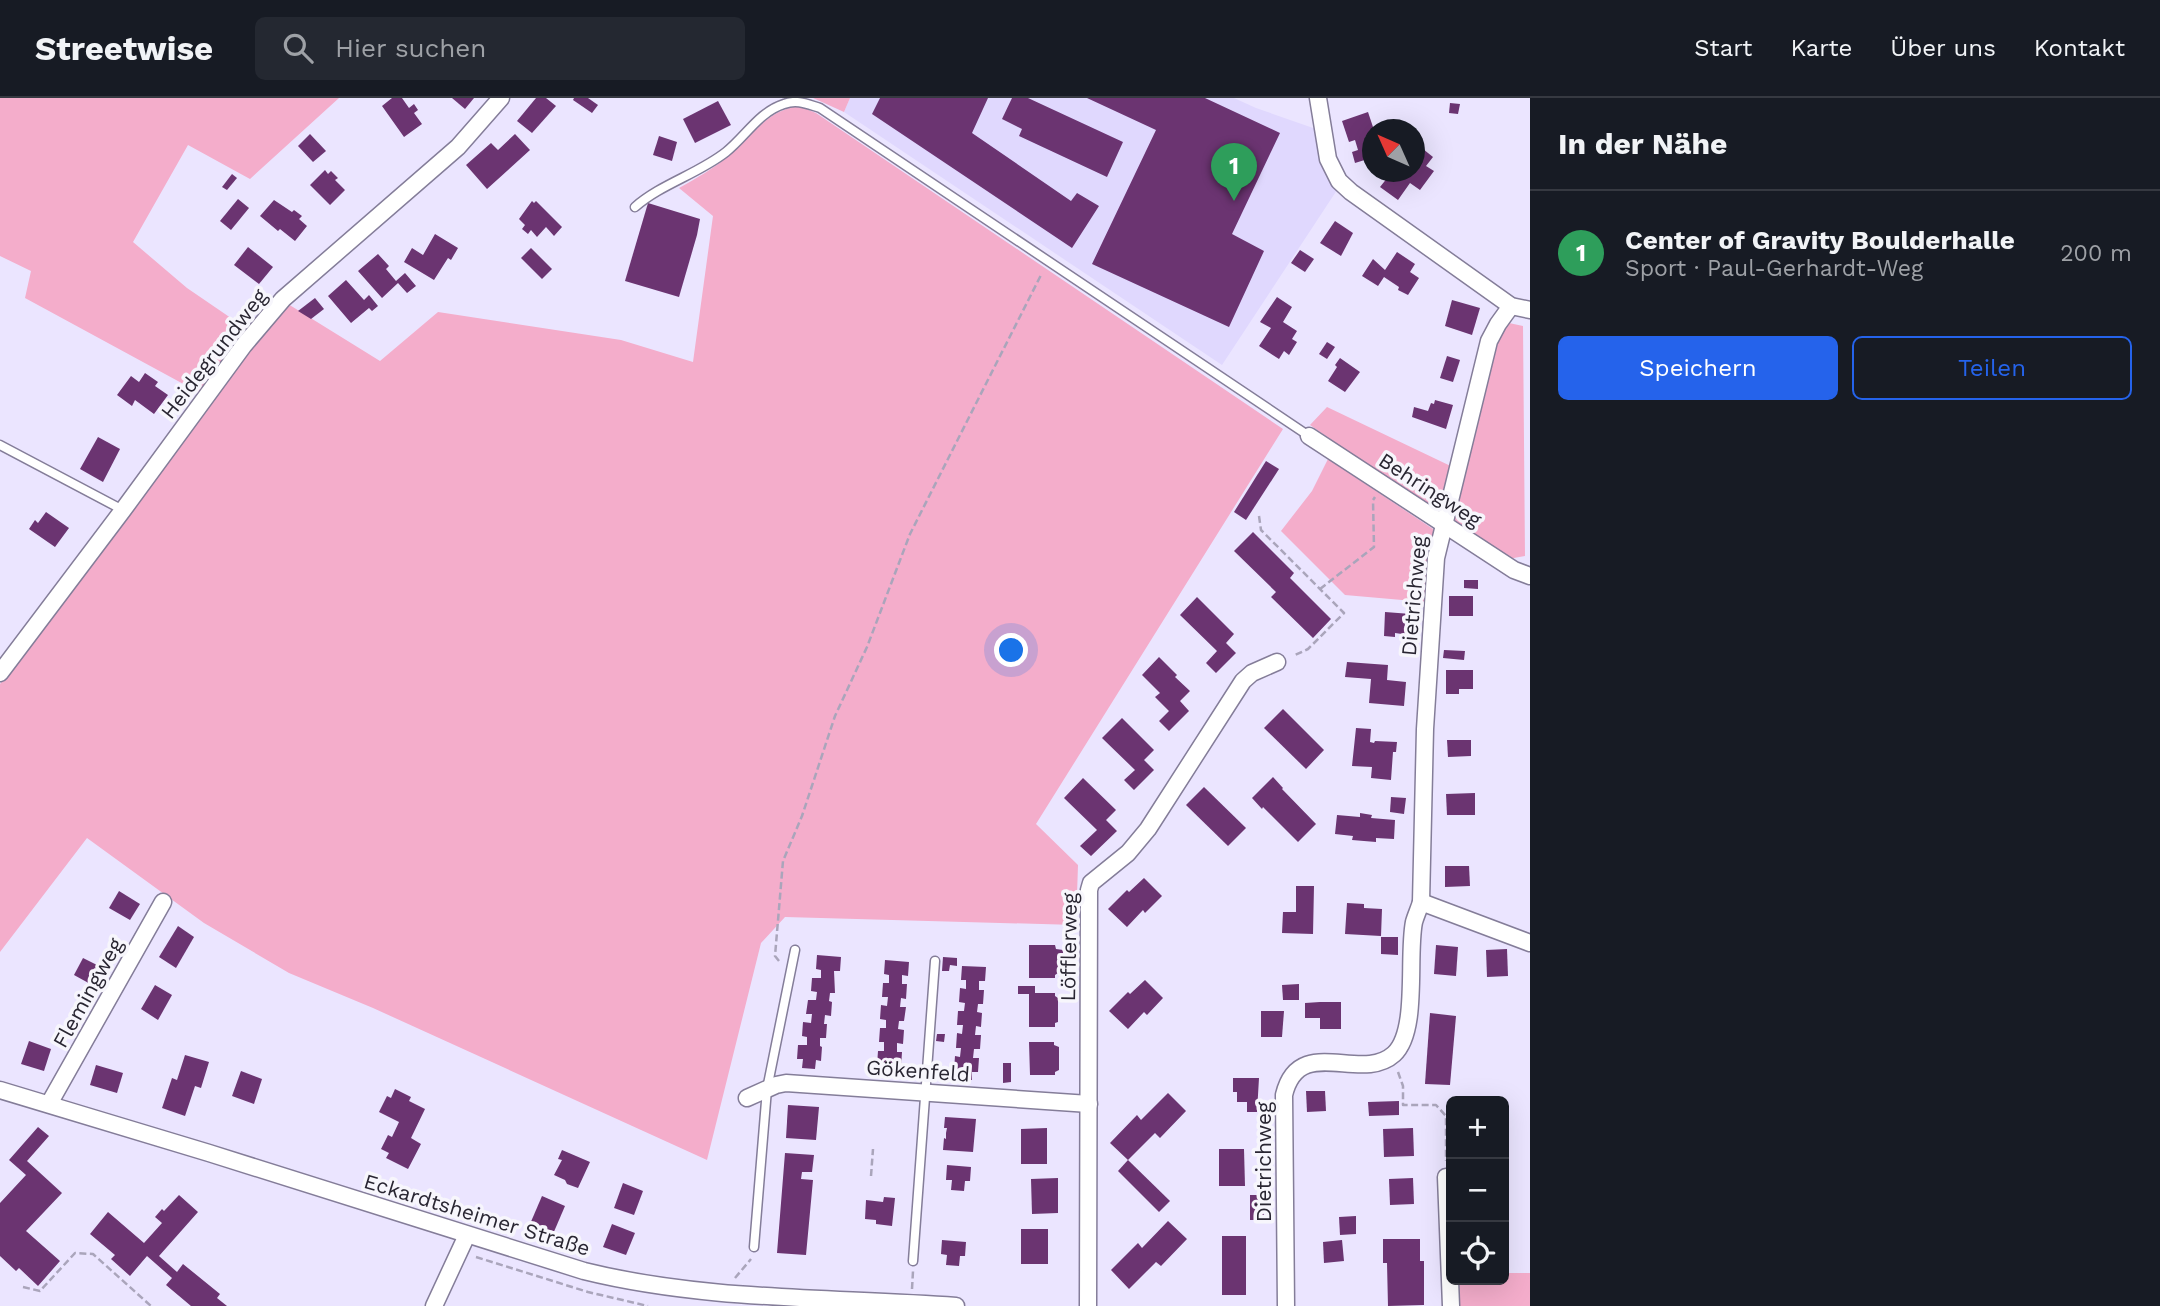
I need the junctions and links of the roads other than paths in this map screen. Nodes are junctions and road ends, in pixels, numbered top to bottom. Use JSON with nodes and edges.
{"nodes":[{"id":1,"x":501,"y":98,"type":"edge"},
{"id":2,"x":1318,"y":98,"type":"edge"},
{"id":3,"x":635,"y":208,"type":"dead end"},
{"id":4,"x":1511,"y":306,"type":"junction"},
{"id":5,"x":1530,"y":310,"type":"edge"},
{"id":6,"x":1309,"y":436,"type":"joint"},
{"id":7,"x":0,"y":446,"type":"edge"},
{"id":8,"x":123,"y":510,"type":"junction"},
{"id":9,"x":1442,"y":524,"type":"junction"},
{"id":10,"x":1530,"y":576,"type":"edge"},
{"id":11,"x":1276,"y":662,"type":"road end"},
{"id":12,"x":0,"y":673,"type":"edge"},
{"id":13,"x":163,"y":902,"type":"dead end"},
{"id":14,"x":1421,"y":902,"type":"junction"},
{"id":15,"x":1530,"y":943,"type":"edge"},
{"id":16,"x":795,"y":950,"type":"dead end"},
{"id":17,"x":935,"y":961,"type":"dead end"},
{"id":18,"x":767,"y":1088,"type":"junction"},
{"id":19,"x":0,"y":1091,"type":"edge"},
{"id":20,"x":926,"y":1093,"type":"junction"},
{"id":21,"x":747,"y":1098,"type":"dead end"},
{"id":22,"x":49,"y":1104,"type":"junction"},
{"id":23,"x":1089,"y":1104,"type":"junction"},
{"id":24,"x":1448,"y":1222,"type":"edge"},
{"id":25,"x":467,"y":1235,"type":"junction"},
{"id":26,"x":754,"y":1247,"type":"road end"},
{"id":27,"x":913,"y":1261,"type":"road end"},
{"id":28,"x":434,"y":1306,"type":"edge"},
{"id":29,"x":956,"y":1306,"type":"edge"},
{"id":30,"x":1088,"y":1306,"type":"edge"},
{"id":31,"x":1286,"y":1306,"type":"edge"},
{"id":32,"x":1451,"y":1306,"type":"edge"}],
"edges":[{"from":1,"to":8,"type":"street","name":"Heidegrundweg"},
{"from":2,"to":4,"type":"street"},
{"from":3,"to":6,"type":"lane"},
{"from":4,"to":5,"type":"street"},
{"from":4,"to":9,"type":"street","name":"Dietrichweg"},
{"from":6,"to":9,"type":"street","name":"Behringweg"},
{"from":7,"to":8,"type":"lane"},
{"from":8,"to":12,"type":"street","name":"Heidegrundweg"},
{"from":9,"to":10,"type":"street","name":"Behringweg"},
{"from":9,"to":14,"type":"street","name":"Dietrichweg"},
{"from":11,"to":23,"type":"street","name":"Löfflerweg"},
{"from":13,"to":22,"type":"street","name":"Flemingweg"},
{"from":14,"to":15,"type":"street"},
{"from":14,"to":31,"type":"street","name":"Dietrichweg"},
{"from":16,"to":18,"type":"lane"},
{"from":17,"to":20,"type":"lane"},
{"from":18,"to":20,"type":"street","name":"Gökenfeld"},
{"from":18,"to":21,"type":"street","name":"Gökenfeld"},
{"from":18,"to":26,"type":"lane"},
{"from":19,"to":22,"type":"street","name":"Eckardtsheimer Straße"},
{"from":20,"to":23,"type":"street","name":"Gökenfeld"},
{"from":20,"to":27,"type":"lane"},
{"from":22,"to":25,"type":"street","name":"Eckardtsheimer Straße"},
{"from":23,"to":30,"type":"street","name":"Löfflerweg"},
{"from":24,"to":32,"type":"street"},
{"from":25,"to":28,"type":"street"},
{"from":25,"to":29,"type":"street","name":"Eckardtsheimer Straße"}]}
